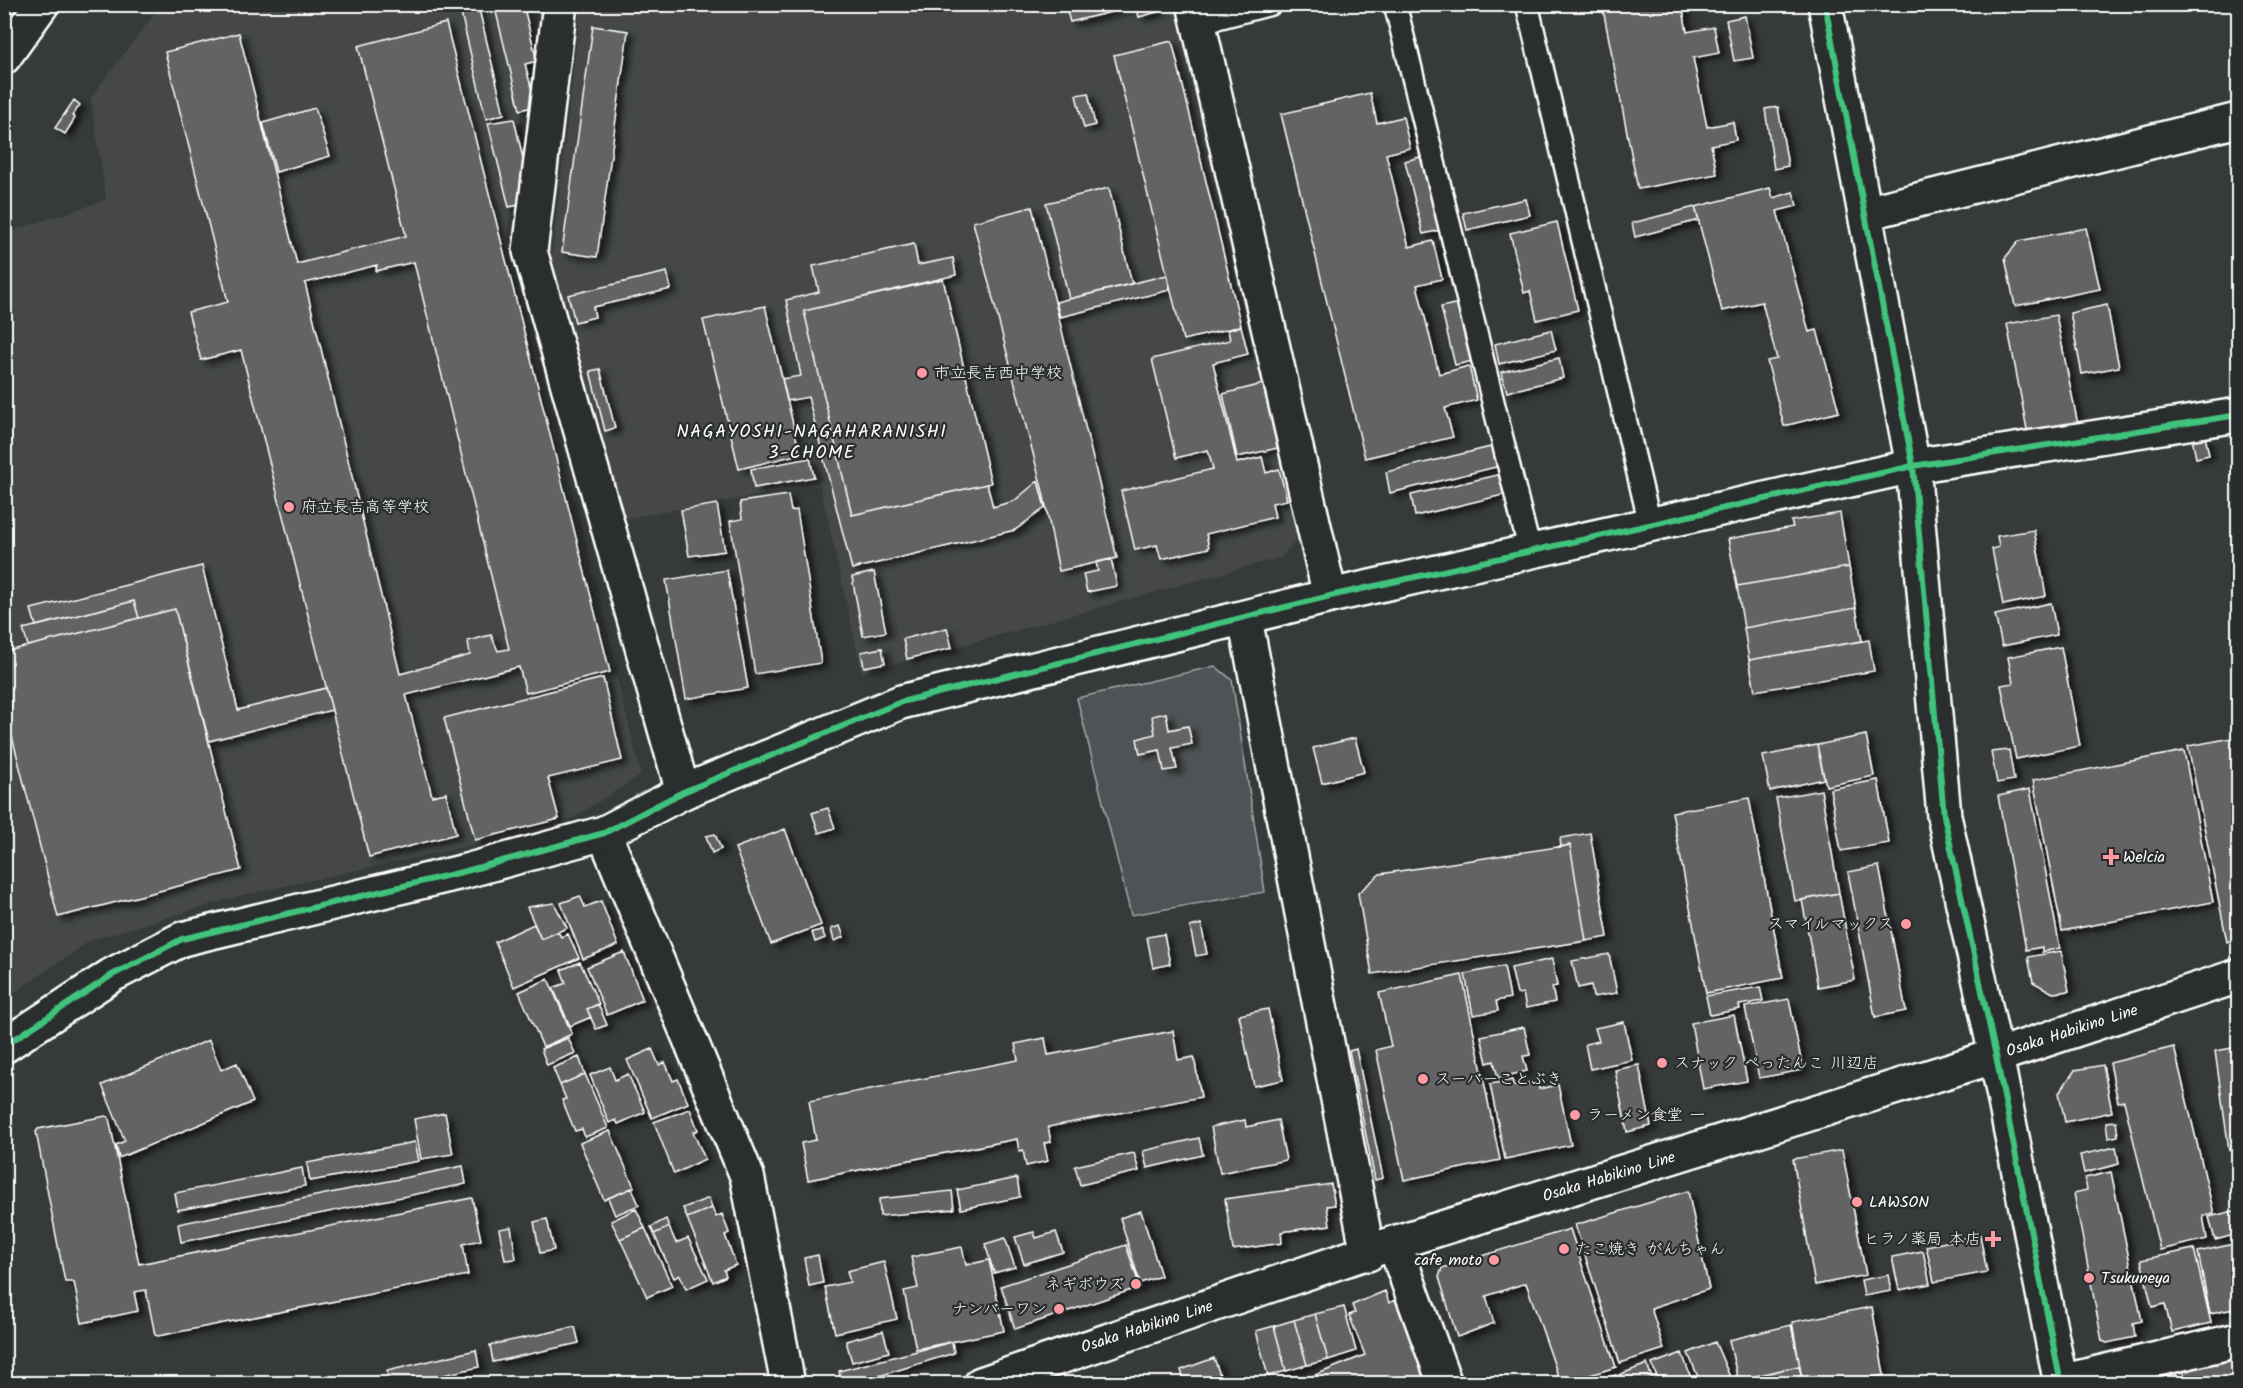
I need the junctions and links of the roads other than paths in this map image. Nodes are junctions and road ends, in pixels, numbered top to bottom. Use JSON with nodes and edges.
{"nodes":[{"id":1,"x":42,"y":4,"type":"edge"},
{"id":2,"x":560,"y":4,"type":"edge"},
{"id":3,"x":1272,"y":4,"type":"edge"},
{"id":4,"x":1395,"y":4,"type":"edge"},
{"id":5,"x":1527,"y":4,"type":"edge"},
{"id":6,"x":1825,"y":4,"type":"edge"},
{"id":7,"x":1196,"y":14,"type":"edge"},
{"id":8,"x":4,"y":57,"type":"edge"},
{"id":9,"x":2238,"y":120,"type":"edge"},
{"id":10,"x":1866,"y":213,"type":"junction"},
{"id":11,"x":2238,"y":415,"type":"edge"},
{"id":12,"x":1913,"y":466,"type":"junction"},
{"id":13,"x":1650,"y":524,"type":"junction"},
{"id":14,"x":1530,"y":552,"type":"junction"},
{"id":15,"x":1330,"y":596,"type":"junction"},
{"id":16,"x":1245,"y":620,"type":"junction"},
{"id":17,"x":683,"y":792,"type":"junction"},
{"id":18,"x":604,"y":833,"type":"junction"},
{"id":19,"x":2238,"y":976,"type":"edge"},
{"id":20,"x":4,"y":1046,"type":"edge"},
{"id":21,"x":1996,"y":1056,"type":"junction"},
{"id":22,"x":1381,"y":1249,"type":"junction"},
{"id":23,"x":2238,"y":1340,"type":"edge"},
{"id":24,"x":788,"y":1383,"type":"edge"},
{"id":25,"x":981,"y":1383,"type":"edge"},
{"id":26,"x":1445,"y":1383,"type":"edge"},
{"id":27,"x":2060,"y":1383,"type":"edge"}],
"edges":[{"from":1,"to":8,"type":"street"},
{"from":2,"to":17,"type":"street"},
{"from":3,"to":7,"type":"lane"},
{"from":4,"to":14,"type":"lane"},
{"from":5,"to":13,"type":"lane"},
{"from":6,"to":10,"type":"street"},
{"from":7,"to":15,"type":"street"},
{"from":9,"to":10,"type":"street"},
{"from":10,"to":12,"type":"street"},
{"from":11,"to":12,"type":"street"},
{"from":12,"to":13,"type":"street"},
{"from":12,"to":21,"type":"street"},
{"from":13,"to":14,"type":"street"},
{"from":14,"to":15,"type":"street"},
{"from":15,"to":16,"type":"street"},
{"from":16,"to":17,"type":"street"},
{"from":16,"to":22,"type":"street"},
{"from":17,"to":18,"type":"street"},
{"from":18,"to":20,"type":"street"},
{"from":18,"to":24,"type":"street"},
{"from":19,"to":21,"type":"street","name":"Osaka Habikino Line"},
{"from":21,"to":22,"type":"street","name":"Osaka Habikino Line"},
{"from":21,"to":27,"type":"street"},
{"from":22,"to":25,"type":"street","name":"Osaka Habikino Line"},
{"from":22,"to":26,"type":"street"},
{"from":23,"to":27,"type":"street"}]}
